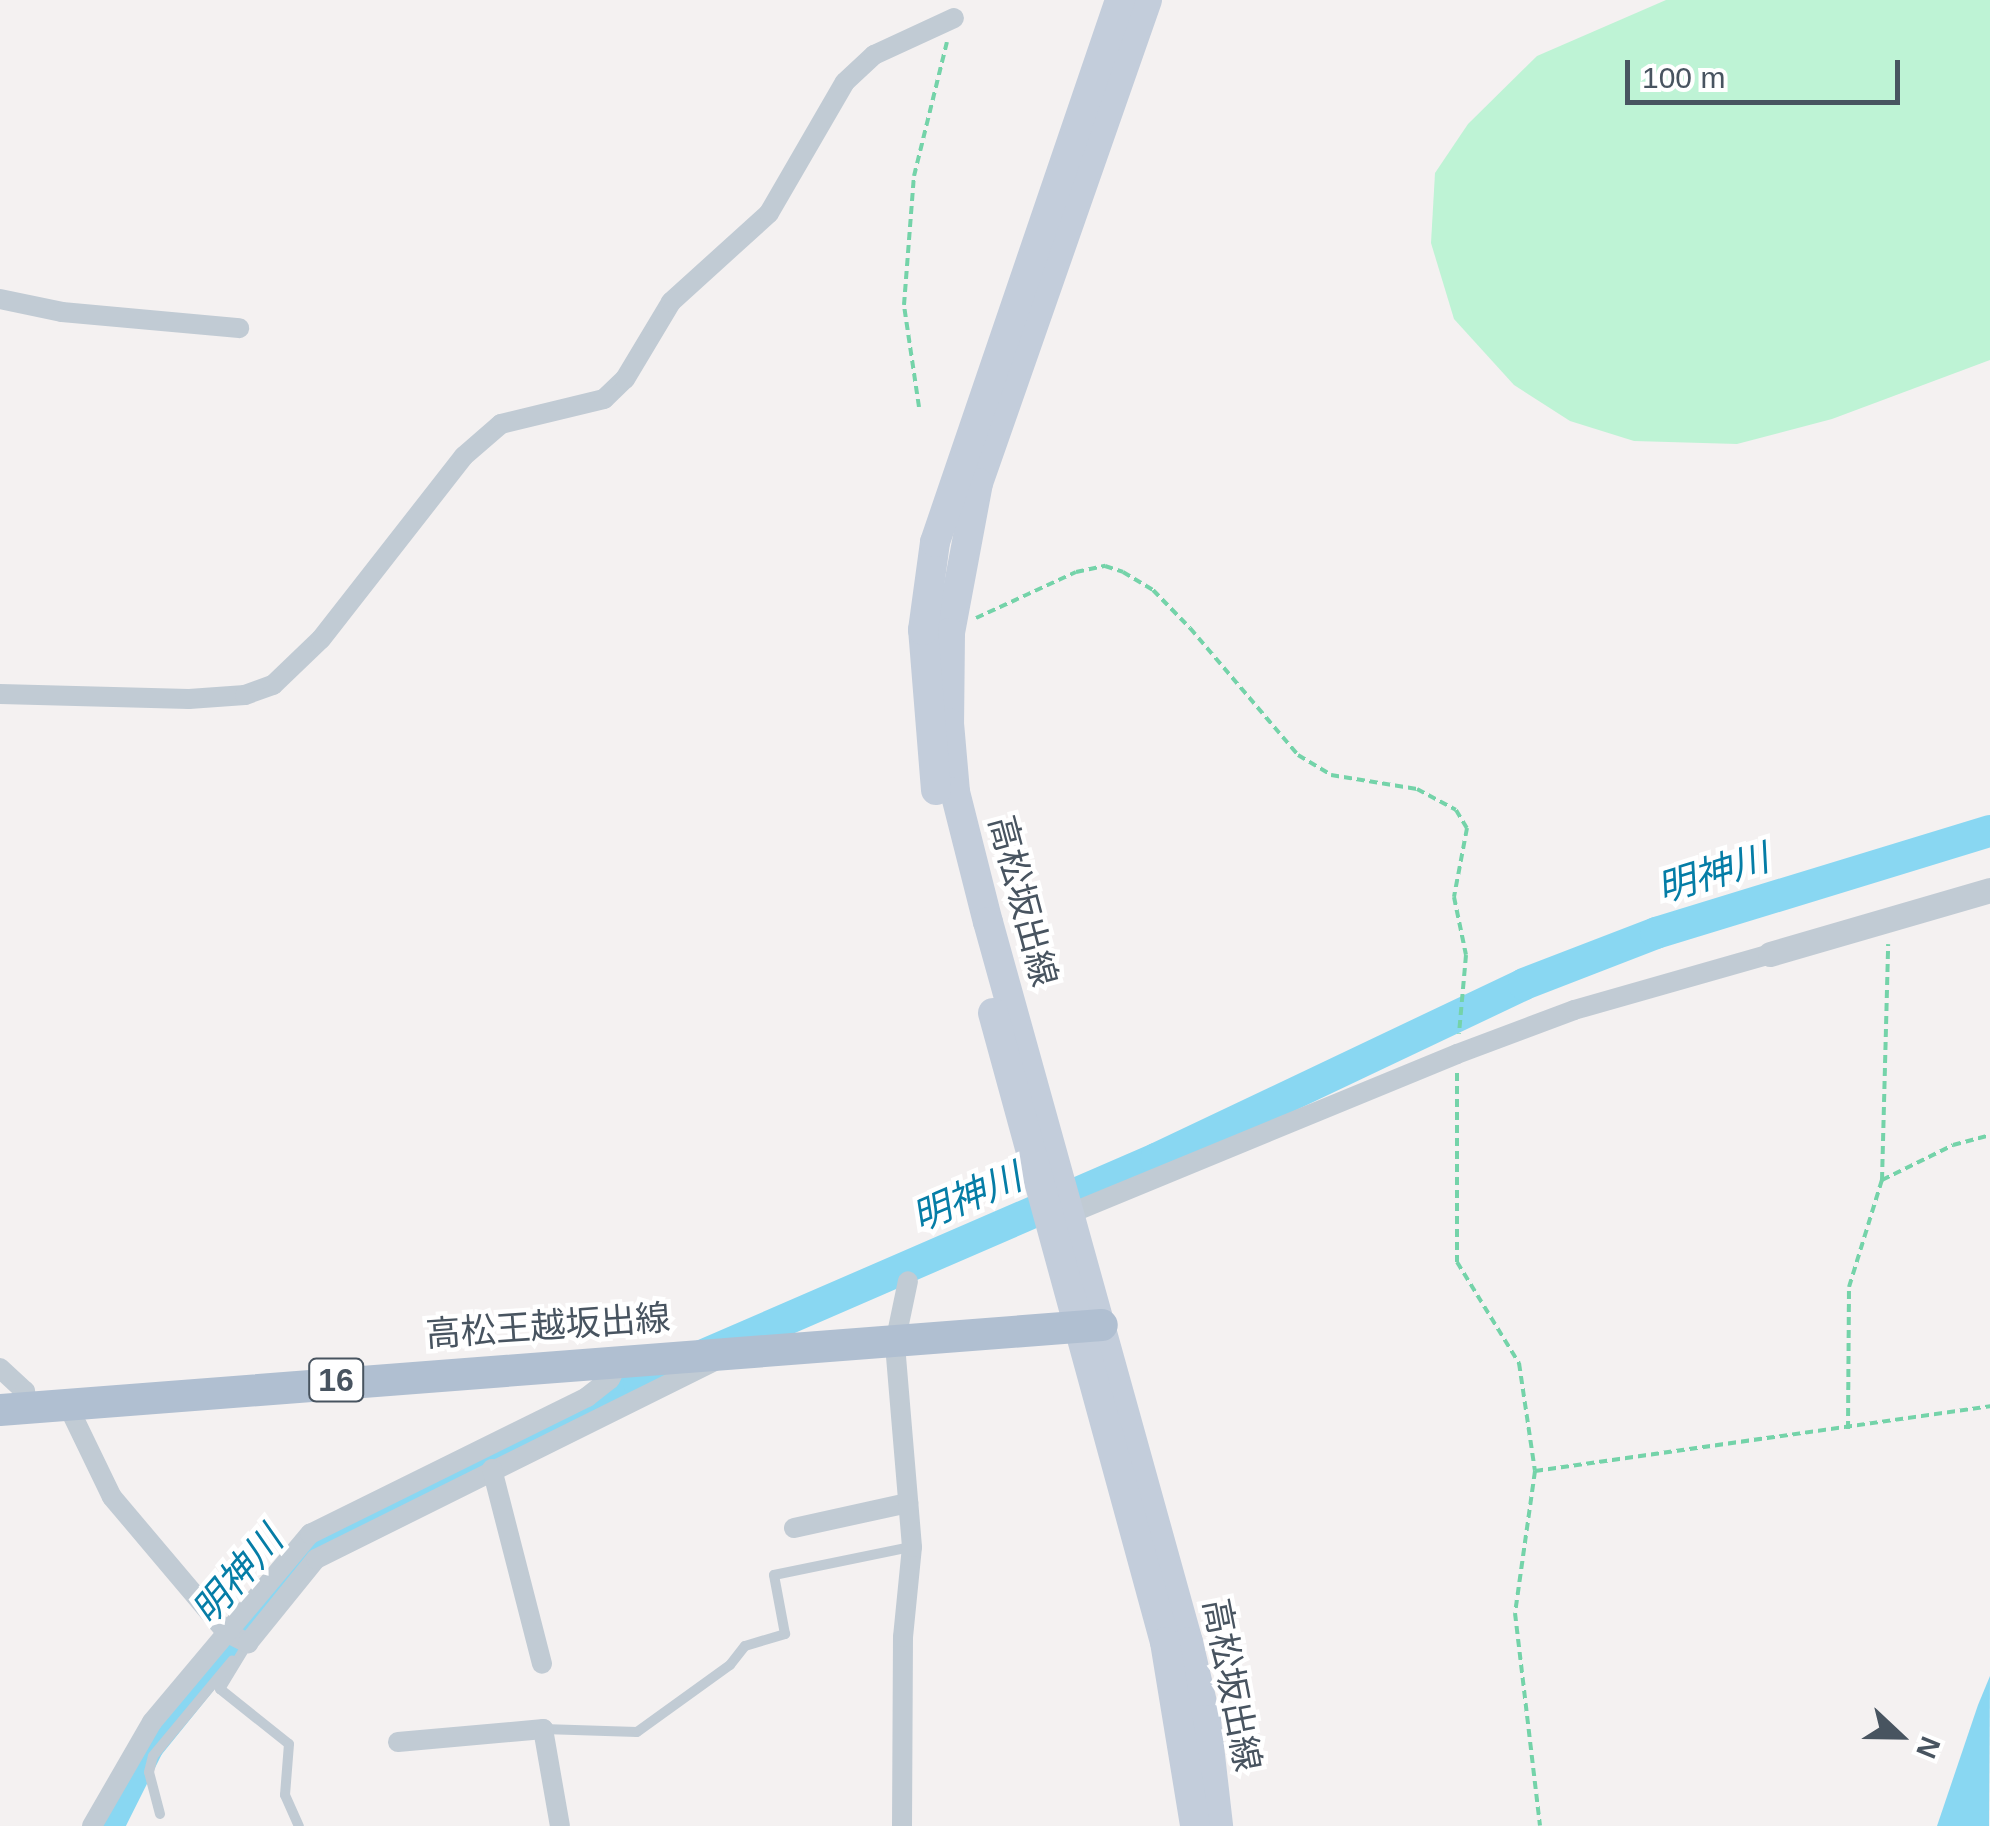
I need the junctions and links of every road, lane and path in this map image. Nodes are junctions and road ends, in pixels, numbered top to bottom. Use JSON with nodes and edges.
{"nodes":[{"id":1,"x":1120,"y":0,"type":"edge"},
{"id":2,"x":1147,"y":0,"type":"edge"},
{"id":3,"x":954,"y":18,"type":"joint"},
{"id":4,"x":0,"y":300,"type":"edge"},
{"id":5,"x":239,"y":328,"type":"dead end"},
{"id":6,"x":918,"y":407,"type":"dead end"},
{"id":7,"x":950,"y":632,"type":"junction"},
{"id":8,"x":0,"y":694,"type":"edge"},
{"id":9,"x":1990,"y":890,"type":"edge"},
{"id":10,"x":1888,"y":920,"type":"junction"},
{"id":11,"x":1770,"y":954,"type":"joint"},
{"id":12,"x":1457,"y":1054,"type":"junction"},
{"id":13,"x":1990,"y":1135,"type":"edge"},
{"id":14,"x":1882,"y":1180,"type":"junction"},
{"id":15,"x":1058,"y":1209,"type":"junction"},
{"id":16,"x":908,"y":1281,"type":"dead end"},
{"id":17,"x":1090,"y":1327,"type":"junction"},
{"id":18,"x":895,"y":1343,"type":"junction"},
{"id":19,"x":728,"y":1354,"type":"junction"},
{"id":20,"x":618,"y":1361,"type":"junction"},
{"id":21,"x":0,"y":1368,"type":"edge"},
{"id":22,"x":67,"y":1404,"type":"junction"},
{"id":23,"x":1990,"y":1406,"type":"edge"},
{"id":24,"x":14,"y":1409,"type":"edge"},
{"id":25,"x":1848,"y":1429,"type":"junction"},
{"id":26,"x":492,"y":1470,"type":"junction"},
{"id":27,"x":1536,"y":1471,"type":"junction"},
{"id":28,"x":908,"y":1502,"type":"junction"},
{"id":29,"x":803,"y":1520,"type":"dead end"},
{"id":30,"x":912,"y":1547,"type":"junction"},
{"id":31,"x":226,"y":1633,"type":"junction"},
{"id":32,"x":242,"y":1651,"type":"junction"},
{"id":33,"x":542,"y":1664,"type":"dead end"},
{"id":34,"x":543,"y":1729,"type":"junction"},
{"id":35,"x":398,"y":1742,"type":"dead end"},
{"id":36,"x":160,"y":1814,"type":"dead end"},
{"id":37,"x":92,"y":1826,"type":"edge"},
{"id":38,"x":298,"y":1826,"type":"edge"},
{"id":39,"x":560,"y":1826,"type":"edge"},
{"id":40,"x":902,"y":1826,"type":"edge"},
{"id":41,"x":1195,"y":1826,"type":"edge"},
{"id":42,"x":1218,"y":1826,"type":"edge"},
{"id":43,"x":1540,"y":1826,"type":"edge"}],
"edges":[{"from":1,"to":15,"type":"main road","name":"高松坂出線"},
{"from":2,"to":7,"type":"main road","name":"高松坂出線"},
{"from":3,"to":6,"type":"path"},
{"from":3,"to":8,"type":"street"},
{"from":4,"to":5,"type":"street"},
{"from":7,"to":12,"type":"path"},
{"from":7,"to":15,"type":"main road","name":"高松坂出線"},
{"from":9,"to":10,"type":"street"},
{"from":10,"to":11,"type":"street"},
{"from":10,"to":14,"type":"path"},
{"from":11,"to":12,"type":"street"},
{"from":12,"to":15,"type":"street"},
{"from":12,"to":27,"type":"path"},
{"from":13,"to":14,"type":"path"},
{"from":14,"to":25,"type":"path"},
{"from":15,"to":17,"type":"main road","name":"高松坂出線"},
{"from":16,"to":18,"type":"street"},
{"from":17,"to":18,"type":"main road","name":"高松王越坂出線","number":"16"},
{"from":17,"to":41,"type":"main road","name":"高松坂出線"},
{"from":17,"to":42,"type":"main road","name":"高松坂出線"},
{"from":18,"to":19,"type":"main road","name":"高松王越坂出線","number":"16"},
{"from":18,"to":28,"type":"street"},
{"from":19,"to":20,"type":"main road","name":"高松王越坂出線","number":"16"},
{"from":19,"to":26,"type":"street"},
{"from":20,"to":22,"type":"main road","name":"高松王越坂出線","number":"16"},
{"from":20,"to":31,"type":"street"},
{"from":21,"to":24,"type":"street"},
{"from":22,"to":24,"type":"main road","name":"高松王越坂出線","number":"16"},
{"from":22,"to":31,"type":"street"},
{"from":23,"to":25,"type":"path"},
{"from":25,"to":27,"type":"path"},
{"from":26,"to":32,"type":"street"},
{"from":26,"to":33,"type":"street"},
{"from":27,"to":43,"type":"path"},
{"from":28,"to":29,"type":"street"},
{"from":28,"to":30,"type":"street"},
{"from":30,"to":34,"type":"lane"},
{"from":30,"to":40,"type":"street"},
{"from":31,"to":32,"type":"street"},
{"from":31,"to":37,"type":"street"},
{"from":32,"to":36,"type":"lane"},
{"from":32,"to":38,"type":"lane"},
{"from":34,"to":35,"type":"street"},
{"from":34,"to":39,"type":"street"}]}
